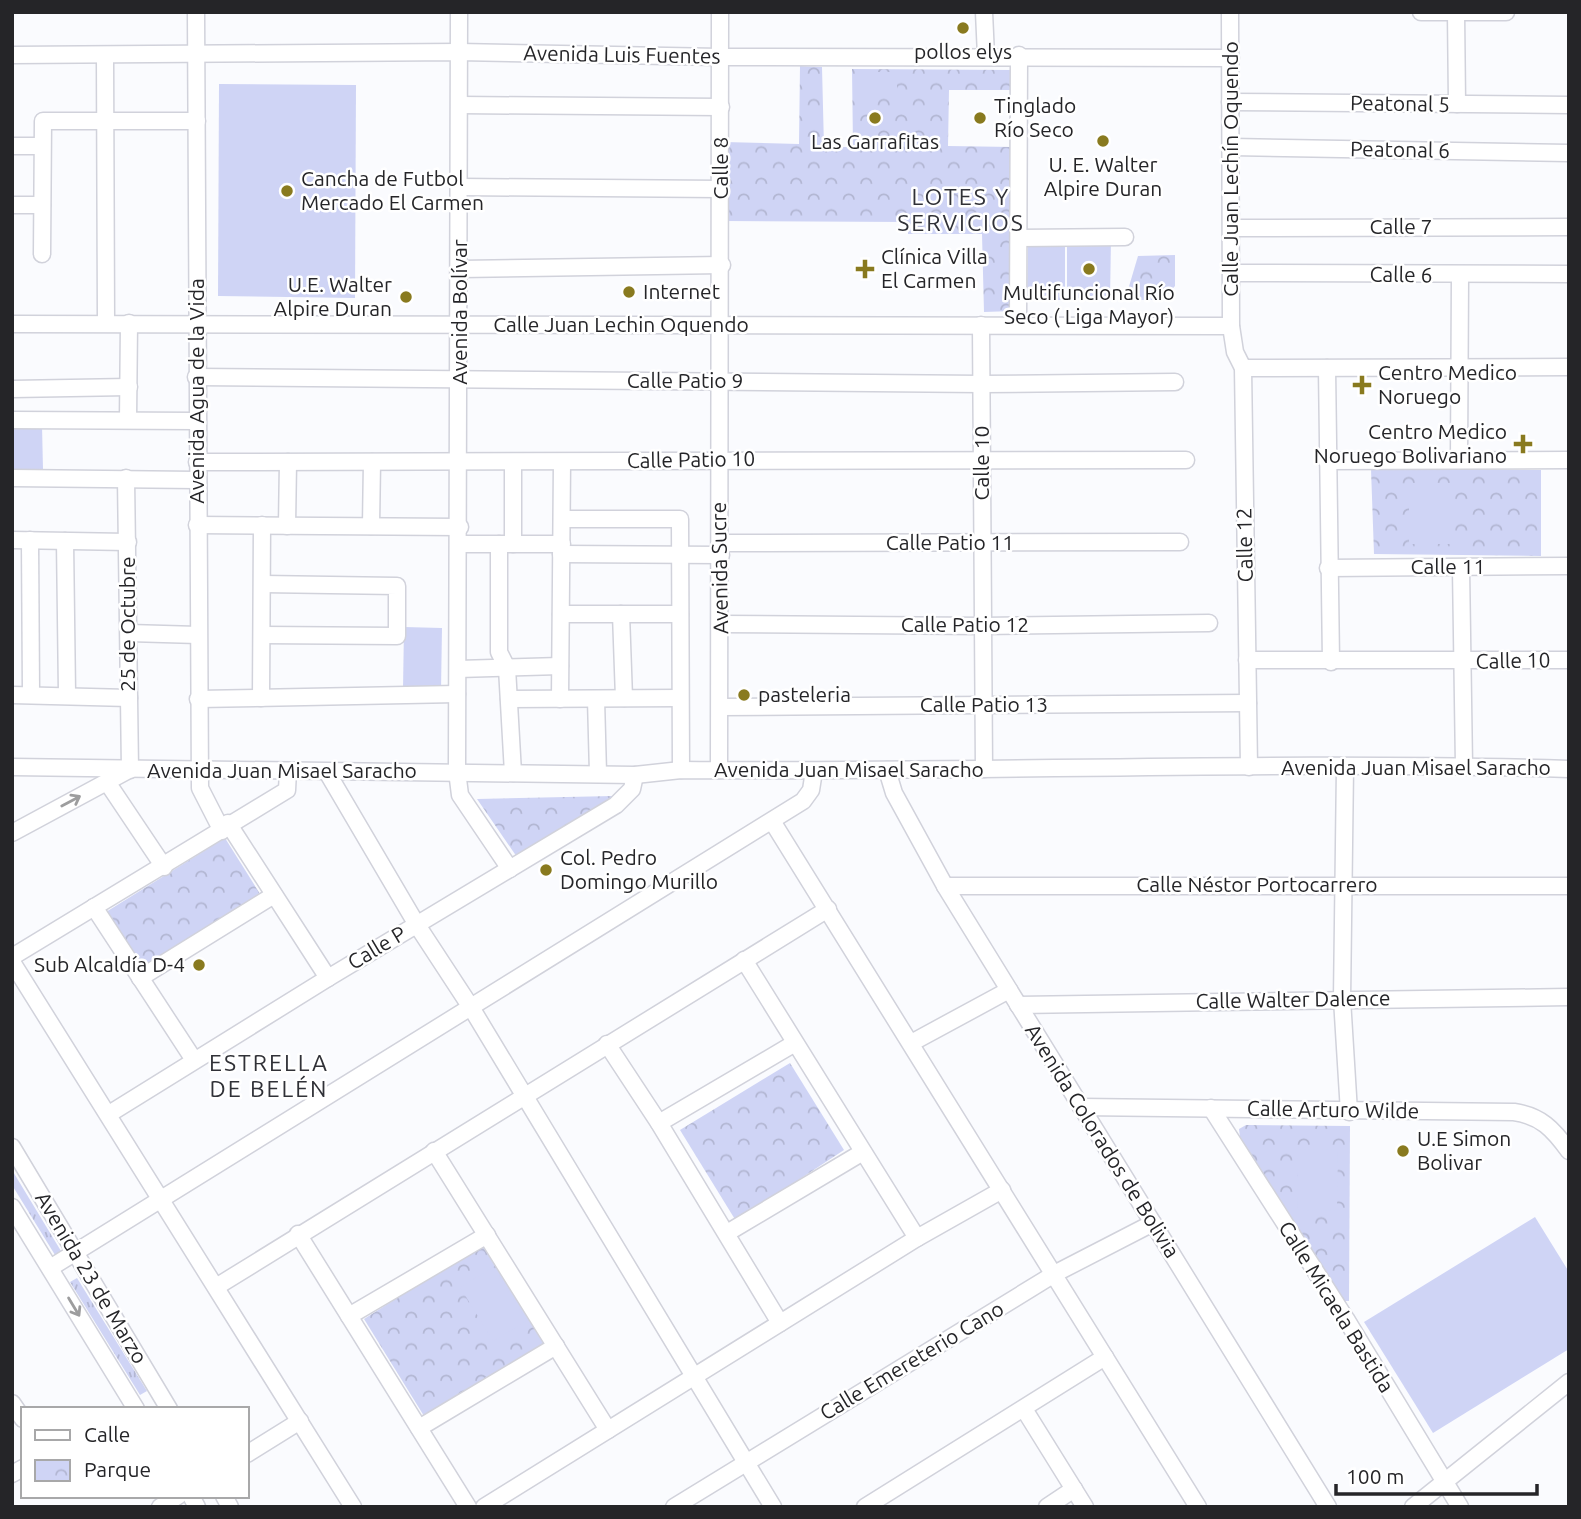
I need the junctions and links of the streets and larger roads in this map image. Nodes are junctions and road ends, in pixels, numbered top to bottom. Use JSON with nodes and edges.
{"nodes":[{"id":1,"x":196,"y":12,"type":"edge"},
{"id":2,"x":459,"y":12,"type":"edge"},
{"id":3,"x":720,"y":12,"type":"edge"},
{"id":4,"x":984,"y":12,"type":"edge"},
{"id":5,"x":1230,"y":12,"type":"edge"},
{"id":6,"x":1421,"y":12,"type":"edge"},
{"id":7,"x":1506,"y":12,"type":"edge"},
{"id":8,"x":1457,"y":13,"type":"edge"},
{"id":9,"x":459,"y":52,"type":"junction"},
{"id":10,"x":12,"y":55,"type":"edge"},
{"id":11,"x":105,"y":55,"type":"junction"},
{"id":12,"x":197,"y":55,"type":"junction"},
{"id":13,"x":1019,"y":55,"type":"junction"},
{"id":14,"x":986,"y":56,"type":"junction"},
{"id":15,"x":720,"y":57,"type":"junction"},
{"id":16,"x":1231,"y":58,"type":"junction"},
{"id":17,"x":1230,"y":102,"type":"junction"},
{"id":18,"x":1457,"y":104,"type":"junction"},
{"id":19,"x":460,"y":105,"type":"junction"},
{"id":20,"x":1569,"y":105,"type":"edge"},
{"id":21,"x":721,"y":107,"type":"junction"},
{"id":22,"x":105,"y":121,"type":"junction"},
{"id":23,"x":197,"y":121,"type":"junction"},
{"id":24,"x":42,"y":145,"type":"junction"},
{"id":25,"x":12,"y":146,"type":"edge"},
{"id":26,"x":1231,"y":147,"type":"junction"},
{"id":27,"x":1569,"y":153,"type":"edge"},
{"id":28,"x":460,"y":187,"type":"junction"},
{"id":29,"x":721,"y":189,"type":"junction"},
{"id":30,"x":12,"y":205,"type":"edge"},
{"id":31,"x":42,"y":205,"type":"junction"},
{"id":32,"x":1569,"y":227,"type":"edge"},
{"id":33,"x":1233,"y":228,"type":"junction"},
{"id":34,"x":1125,"y":237,"type":"dead end"},
{"id":35,"x":1019,"y":238,"type":"junction"},
{"id":36,"x":42,"y":254,"type":"dead end"},
{"id":37,"x":722,"y":265,"type":"junction"},
{"id":38,"x":460,"y":269,"type":"junction"},
{"id":39,"x":1233,"y":273,"type":"junction"},
{"id":40,"x":1569,"y":274,"type":"edge"},
{"id":41,"x":1460,"y":276,"type":"junction"},
{"id":42,"x":106,"y":323,"type":"junction"},
{"id":43,"x":129,"y":323,"type":"junction"},
{"id":44,"x":12,"y":324,"type":"edge"},
{"id":45,"x":197,"y":324,"type":"junction"},
{"id":46,"x":1018,"y":324,"type":"junction"},
{"id":47,"x":460,"y":325,"type":"junction"},
{"id":48,"x":722,"y":325,"type":"junction"},
{"id":49,"x":981,"y":325,"type":"junction"},
{"id":50,"x":1231,"y":326,"type":"junction"},
{"id":51,"x":1569,"y":366,"type":"edge"},
{"id":52,"x":1460,"y":367,"type":"junction"},
{"id":53,"x":1243,"y":368,"type":"junction"},
{"id":54,"x":1326,"y":368,"type":"junction"},
{"id":55,"x":196,"y":377,"type":"junction"},
{"id":56,"x":460,"y":381,"type":"junction"},
{"id":57,"x":721,"y":381,"type":"junction"},
{"id":58,"x":1175,"y":382,"type":"dead end"},
{"id":59,"x":982,"y":384,"type":"junction"},
{"id":60,"x":128,"y":387,"type":"junction"},
{"id":61,"x":12,"y":389,"type":"edge"},
{"id":62,"x":12,"y":420,"type":"edge"},
{"id":63,"x":128,"y":420,"type":"junction"},
{"id":64,"x":196,"y":421,"type":"junction"},
{"id":65,"x":719,"y":459,"type":"junction"},
{"id":66,"x":982,"y":460,"type":"junction"},
{"id":67,"x":1186,"y":460,"type":"dead end"},
{"id":68,"x":1460,"y":460,"type":"junction"},
{"id":69,"x":1569,"y":460,"type":"edge"},
{"id":70,"x":1327,"y":461,"type":"junction"},
{"id":71,"x":197,"y":462,"type":"junction"},
{"id":72,"x":288,"y":462,"type":"junction"},
{"id":73,"x":372,"y":462,"type":"junction"},
{"id":74,"x":513,"y":462,"type":"junction"},
{"id":75,"x":562,"y":462,"type":"junction"},
{"id":76,"x":460,"y":463,"type":"junction"},
{"id":77,"x":12,"y":478,"type":"edge"},
{"id":78,"x":126,"y":478,"type":"junction"},
{"id":79,"x":197,"y":480,"type":"junction"},
{"id":80,"x":562,"y":519,"type":"junction"},
{"id":81,"x":197,"y":525,"type":"junction"},
{"id":82,"x":262,"y":525,"type":"junction"},
{"id":83,"x":287,"y":526,"type":"junction"},
{"id":84,"x":371,"y":526,"type":"junction"},
{"id":85,"x":460,"y":527,"type":"junction"},
{"id":86,"x":12,"y":540,"type":"edge"},
{"id":87,"x":30,"y":540,"type":"junction"},
{"id":88,"x":65,"y":541,"type":"junction"},
{"id":89,"x":128,"y":542,"type":"junction"},
{"id":90,"x":1180,"y":542,"type":"dead end"},
{"id":91,"x":460,"y":544,"type":"junction"},
{"id":92,"x":506,"y":544,"type":"junction"},
{"id":93,"x":982,"y":544,"type":"junction"},
{"id":94,"x":562,"y":549,"type":"junction"},
{"id":95,"x":720,"y":549,"type":"junction"},
{"id":96,"x":680,"y":555,"type":"junction"},
{"id":97,"x":1569,"y":566,"type":"edge"},
{"id":98,"x":1328,"y":568,"type":"junction"},
{"id":99,"x":1461,"y":568,"type":"junction"},
{"id":100,"x":263,"y":584,"type":"junction"},
{"id":101,"x":561,"y":614,"type":"junction"},
{"id":102,"x":621,"y":614,"type":"junction"},
{"id":103,"x":680,"y":614,"type":"junction"},
{"id":104,"x":1209,"y":623,"type":"dead end"},
{"id":105,"x":721,"y":624,"type":"junction"},
{"id":106,"x":983,"y":626,"type":"junction"},
{"id":107,"x":128,"y":634,"type":"junction"},
{"id":108,"x":198,"y":635,"type":"junction"},
{"id":109,"x":262,"y":635,"type":"junction"},
{"id":110,"x":1247,"y":660,"type":"junction"},
{"id":111,"x":1569,"y":660,"type":"edge"},
{"id":112,"x":1331,"y":662,"type":"junction"},
{"id":113,"x":1461,"y":662,"type":"junction"},
{"id":114,"x":560,"y":666,"type":"junction"},
{"id":115,"x":507,"y":668,"type":"junction"},
{"id":116,"x":458,"y":669,"type":"junction"},
{"id":117,"x":31,"y":694,"type":"junction"},
{"id":118,"x":67,"y":694,"type":"junction"},
{"id":119,"x":457,"y":694,"type":"junction"},
{"id":120,"x":12,"y":695,"type":"edge"},
{"id":121,"x":129,"y":698,"type":"junction"},
{"id":122,"x":261,"y":698,"type":"junction"},
{"id":123,"x":624,"y":698,"type":"junction"},
{"id":124,"x":680,"y":698,"type":"junction"},
{"id":125,"x":198,"y":699,"type":"junction"},
{"id":126,"x":509,"y":699,"type":"junction"},
{"id":127,"x":560,"y":699,"type":"junction"},
{"id":128,"x":596,"y":699,"type":"junction"},
{"id":129,"x":1248,"y":703,"type":"junction"},
{"id":130,"x":983,"y":705,"type":"junction"},
{"id":131,"x":720,"y":707,"type":"junction"},
{"id":132,"x":1248,"y":766,"type":"junction"},
{"id":133,"x":1464,"y":766,"type":"junction"},
{"id":134,"x":12,"y":767,"type":"edge"},
{"id":135,"x":1345,"y":767,"type":"junction"},
{"id":136,"x":984,"y":769,"type":"junction"},
{"id":137,"x":1569,"y":769,"type":"edge"},
{"id":138,"x":130,"y":770,"type":"junction"},
{"id":139,"x":681,"y":770,"type":"junction"},
{"id":140,"x":719,"y":770,"type":"junction"},
{"id":141,"x":887,"y":770,"type":"junction"},
{"id":142,"x":201,"y":771,"type":"junction"},
{"id":143,"x":288,"y":771,"type":"junction"},
{"id":144,"x":457,"y":771,"type":"junction"},
{"id":145,"x":814,"y":771,"type":"junction"},
{"id":146,"x":327,"y":772,"type":"junction"},
{"id":147,"x":513,"y":773,"type":"junction"},
{"id":148,"x":598,"y":773,"type":"junction"},
{"id":149,"x":635,"y":775,"type":"junction"},
{"id":150,"x":107,"y":782,"type":"junction"},
{"id":151,"x":772,"y":821,"type":"junction"},
{"id":152,"x":225,"y":827,"type":"junction"},
{"id":153,"x":12,"y":833,"type":"edge"},
{"id":154,"x":164,"y":867,"type":"junction"},
{"id":155,"x":510,"y":869,"type":"junction"},
{"id":156,"x":1343,"y":885,"type":"junction"},
{"id":157,"x":945,"y":886,"type":"junction"},
{"id":158,"x":1569,"y":886,"type":"edge"},
{"id":159,"x":274,"y":895,"type":"junction"},
{"id":160,"x":94,"y":907,"type":"junction"},
{"id":161,"x":828,"y":909,"type":"junction"},
{"id":162,"x":417,"y":925,"type":"junction"},
{"id":163,"x":12,"y":960,"type":"edge"},
{"id":164,"x":744,"y":960,"type":"junction"},
{"id":165,"x":140,"y":978,"type":"junction"},
{"id":166,"x":328,"y":978,"type":"junction"},
{"id":167,"x":1009,"y":990,"type":"junction"},
{"id":168,"x":1569,"y":997,"type":"edge"},
{"id":169,"x":1342,"y":999,"type":"junction"},
{"id":170,"x":1018,"y":1005,"type":"junction"},
{"id":171,"x":472,"y":1009,"type":"junction"},
{"id":172,"x":913,"y":1042,"type":"junction"},
{"id":173,"x":796,"y":1043,"type":"junction"},
{"id":174,"x":607,"y":1044,"type":"junction"},
{"id":175,"x":194,"y":1060,"type":"junction"},
{"id":176,"x":524,"y":1095,"type":"junction"},
{"id":177,"x":1081,"y":1107,"type":"junction"},
{"id":178,"x":1210,"y":1108,"type":"junction"},
{"id":179,"x":1349,"y":1112,"type":"junction"},
{"id":180,"x":109,"y":1114,"type":"junction"},
{"id":181,"x":659,"y":1123,"type":"junction"},
{"id":182,"x":12,"y":1147,"type":"edge"},
{"id":183,"x":434,"y":1151,"type":"junction"},
{"id":184,"x":1569,"y":1151,"type":"edge"},
{"id":185,"x":863,"y":1152,"type":"junction"},
{"id":186,"x":1002,"y":1190,"type":"junction"},
{"id":187,"x":163,"y":1200,"type":"junction"},
{"id":188,"x":12,"y":1207,"type":"edge"},
{"id":189,"x":1153,"y":1223,"type":"junction"},
{"id":190,"x":727,"y":1233,"type":"junction"},
{"id":191,"x":298,"y":1234,"type":"junction"},
{"id":192,"x":487,"y":1235,"type":"junction"},
{"id":193,"x":917,"y":1238,"type":"junction"},
{"id":194,"x":74,"y":1251,"type":"junction"},
{"id":195,"x":50,"y":1268,"type":"junction"},
{"id":196,"x":1056,"y":1273,"type":"junction"},
{"id":197,"x":216,"y":1287,"type":"junction"},
{"id":198,"x":349,"y":1316,"type":"junction"},
{"id":199,"x":780,"y":1323,"type":"junction"},
{"id":200,"x":556,"y":1346,"type":"junction"},
{"id":201,"x":1105,"y":1357,"type":"junction"},
{"id":202,"x":693,"y":1377,"type":"junction"},
{"id":203,"x":1569,"y":1382,"type":"edge"},
{"id":204,"x":158,"y":1391,"type":"junction"},
{"id":205,"x":132,"y":1407,"type":"edge"},
{"id":206,"x":168,"y":1407,"type":"edge"},
{"id":207,"x":1024,"y":1409,"type":"junction"},
{"id":208,"x":300,"y":1421,"type":"junction"},
{"id":209,"x":419,"y":1428,"type":"junction"},
{"id":210,"x":608,"y":1430,"type":"junction"},
{"id":211,"x":248,"y":1453,"type":"edge"},
{"id":212,"x":746,"y":1462,"type":"junction"},
{"id":213,"x":1444,"y":1482,"type":"junction"},
{"id":214,"x":1074,"y":1489,"type":"junction"},
{"id":215,"x":892,"y":1500,"type":"edge"},
{"id":216,"x":353,"y":1507,"type":"edge"},
{"id":217,"x":468,"y":1507,"type":"edge"},
{"id":218,"x":484,"y":1507,"type":"edge"},
{"id":219,"x":674,"y":1507,"type":"edge"},
{"id":220,"x":773,"y":1507,"type":"edge"},
{"id":221,"x":865,"y":1507,"type":"edge"},
{"id":222,"x":1048,"y":1507,"type":"edge"},
{"id":223,"x":1085,"y":1507,"type":"edge"},
{"id":224,"x":1198,"y":1507,"type":"edge"},
{"id":225,"x":1328,"y":1507,"type":"edge"},
{"id":226,"x":1412,"y":1507,"type":"edge"},
{"id":227,"x":1460,"y":1507,"type":"edge"}],
"edges":[{"from":1,"to":12,"type":"street","name":"Avenida Agua de la Vida"},
{"from":2,"to":9,"type":"street","name":"Avenida Bolívar"},
{"from":3,"to":15,"type":"street","name":"Calle 8"},
{"from":4,"to":14,"type":"street"},
{"from":5,"to":16,"type":"street","name":"Calle Juan Lechín Oquendo"},
{"from":6,"to":8,"type":"street"},
{"from":7,"to":8,"type":"street"},
{"from":8,"to":18,"type":"street"},
{"from":9,"to":12,"type":"street","name":"Avenida Luis Fuentes"},
{"from":9,"to":15,"type":"street","name":"Avenida Luis Fuentes"},
{"from":9,"to":19,"type":"street","name":"Avenida Bolívar"},
{"from":10,"to":11,"type":"street","name":"Avenida Luis Fuentes"},
{"from":11,"to":12,"type":"street","name":"Avenida Luis Fuentes"},
{"from":11,"to":22,"type":"street"},
{"from":12,"to":23,"type":"street","name":"Avenida Agua de la Vida"},
{"from":13,"to":14,"type":"street","name":"Avenida Luis Fuentes"},
{"from":13,"to":16,"type":"street","name":"Avenida Luis Fuentes"},
{"from":13,"to":35,"type":"street"},
{"from":14,"to":15,"type":"street","name":"Avenida Luis Fuentes"},
{"from":15,"to":21,"type":"street","name":"Calle 8"},
{"from":16,"to":17,"type":"street","name":"Calle Juan Lechín Oquendo"},
{"from":17,"to":18,"type":"street","name":"Peatonal 5"},
{"from":17,"to":26,"type":"street","name":"Calle Juan Lechín Oquendo"},
{"from":18,"to":20,"type":"street","name":"Peatonal 5"},
{"from":19,"to":21,"type":"street"},
{"from":19,"to":28,"type":"street","name":"Avenida Bolívar"},
{"from":21,"to":29,"type":"street","name":"Calle 8"},
{"from":22,"to":23,"type":"street"},
{"from":22,"to":24,"type":"street"},
{"from":22,"to":42,"type":"street"},
{"from":23,"to":45,"type":"street","name":"Avenida Agua de la Vida"},
{"from":24,"to":25,"type":"street"},
{"from":24,"to":31,"type":"street"},
{"from":26,"to":27,"type":"street","name":"Peatonal 6"},
{"from":26,"to":33,"type":"street","name":"Calle Juan Lechín Oquendo"},
{"from":28,"to":29,"type":"street"},
{"from":28,"to":38,"type":"street","name":"Avenida Bolívar"},
{"from":29,"to":37,"type":"street","name":"Calle 8"},
{"from":30,"to":31,"type":"street"},
{"from":31,"to":36,"type":"street"},
{"from":32,"to":33,"type":"street","name":"Calle 7"},
{"from":33,"to":39,"type":"street","name":"Calle Juan Lechín Oquendo"},
{"from":34,"to":35,"type":"street"},
{"from":35,"to":46,"type":"street"},
{"from":37,"to":38,"type":"street"},
{"from":37,"to":48,"type":"street","name":"Calle 8"},
{"from":38,"to":47,"type":"street","name":"Avenida Bolívar"},
{"from":39,"to":41,"type":"street","name":"Calle 6"},
{"from":39,"to":50,"type":"street","name":"Calle Juan Lechín Oquendo"},
{"from":40,"to":41,"type":"street","name":"Calle 6"},
{"from":41,"to":52,"type":"street"},
{"from":42,"to":43,"type":"street","name":"Calle Juan Lechin Oquendo"},
{"from":42,"to":44,"type":"street","name":"Calle Juan Lechin Oquendo"},
{"from":43,"to":45,"type":"street","name":"Calle Juan Lechin Oquendo"},
{"from":43,"to":60,"type":"street"},
{"from":45,"to":47,"type":"street","name":"Calle Juan Lechin Oquendo"},
{"from":45,"to":55,"type":"street","name":"Avenida Agua de la Vida"},
{"from":46,"to":49,"type":"street","name":"Calle Juan Lechin Oquendo"},
{"from":46,"to":50,"type":"street","name":"Calle Juan Lechin Oquendo"},
{"from":47,"to":48,"type":"street","name":"Calle Juan Lechin Oquendo"},
{"from":47,"to":56,"type":"street","name":"Avenida Bolívar"},
{"from":48,"to":49,"type":"street","name":"Calle Juan Lechin Oquendo"},
{"from":48,"to":57,"type":"street","name":"Avenida Sucre"},
{"from":49,"to":59,"type":"street","name":"Calle 10"},
{"from":50,"to":53,"type":"street","name":"Calle 12"},
{"from":51,"to":52,"type":"street"},
{"from":52,"to":54,"type":"street"},
{"from":52,"to":68,"type":"street"},
{"from":53,"to":54,"type":"street"},
{"from":53,"to":110,"type":"street","name":"Calle 12"},
{"from":54,"to":70,"type":"street"},
{"from":55,"to":56,"type":"street","name":"Calle Patio 9"},
{"from":55,"to":64,"type":"street","name":"Avenida Agua de la Vida"},
{"from":56,"to":57,"type":"street","name":"Calle Patio 9"},
{"from":56,"to":76,"type":"street","name":"Avenida Bolívar"},
{"from":57,"to":59,"type":"street","name":"Calle Patio 9"},
{"from":57,"to":65,"type":"street","name":"Avenida Sucre"},
{"from":58,"to":59,"type":"street","name":"Calle Patio 9"},
{"from":59,"to":66,"type":"street","name":"Calle 10"},
{"from":60,"to":61,"type":"street"},
{"from":60,"to":63,"type":"street"},
{"from":62,"to":63,"type":"street"},
{"from":63,"to":64,"type":"street"},
{"from":64,"to":71,"type":"street","name":"Avenida Agua de la Vida"},
{"from":65,"to":66,"type":"street","name":"Calle Patio 10"},
{"from":65,"to":75,"type":"street","name":"Calle Patio 10"},
{"from":65,"to":95,"type":"street","name":"Avenida Sucre"},
{"from":66,"to":67,"type":"street","name":"Calle Patio 10"},
{"from":66,"to":93,"type":"street","name":"Calle 10"},
{"from":68,"to":69,"type":"street"},
{"from":68,"to":70,"type":"street"},
{"from":70,"to":98,"type":"street"},
{"from":71,"to":72,"type":"street","name":"Calle Patio 10"},
{"from":71,"to":79,"type":"street","name":"Avenida Agua de la Vida"},
{"from":72,"to":73,"type":"street","name":"Calle Patio 10"},
{"from":72,"to":83,"type":"street"},
{"from":73,"to":76,"type":"street","name":"Calle Patio 10"},
{"from":73,"to":84,"type":"street"},
{"from":74,"to":75,"type":"street","name":"Calle Patio 10"},
{"from":74,"to":76,"type":"street","name":"Calle Patio 10"},
{"from":74,"to":92,"type":"street"},
{"from":75,"to":80,"type":"street"},
{"from":76,"to":85,"type":"street","name":"Avenida Bolívar"},
{"from":77,"to":78,"type":"street"},
{"from":78,"to":79,"type":"street"},
{"from":78,"to":89,"type":"street","name":"25 de Octubre"},
{"from":79,"to":81,"type":"street","name":"Avenida Agua de la Vida"},
{"from":80,"to":94,"type":"street"},
{"from":80,"to":96,"type":"street"},
{"from":81,"to":82,"type":"street"},
{"from":81,"to":108,"type":"street","name":"Avenida Agua de la Vida"},
{"from":82,"to":83,"type":"street"},
{"from":82,"to":100,"type":"street"},
{"from":83,"to":84,"type":"street"},
{"from":84,"to":85,"type":"street"},
{"from":85,"to":91,"type":"street"},
{"from":86,"to":87,"type":"street"},
{"from":87,"to":88,"type":"street"},
{"from":87,"to":117,"type":"street"},
{"from":88,"to":89,"type":"street"},
{"from":88,"to":118,"type":"street"},
{"from":89,"to":107,"type":"street","name":"25 de Octubre"},
{"from":90,"to":93,"type":"street","name":"Calle Patio 11"},
{"from":91,"to":92,"type":"street","name":"Calle Patio 11"},
{"from":91,"to":116,"type":"street"},
{"from":92,"to":94,"type":"street","name":"Calle Patio 11"},
{"from":92,"to":115,"type":"street"},
{"from":93,"to":95,"type":"street","name":"Calle Patio 11"},
{"from":93,"to":106,"type":"street","name":"Calle 10"},
{"from":94,"to":96,"type":"street","name":"Calle Patio 11"},
{"from":94,"to":101,"type":"street"},
{"from":95,"to":96,"type":"street","name":"Calle Patio 11"},
{"from":95,"to":105,"type":"street","name":"Avenida Sucre"},
{"from":96,"to":103,"type":"street"},
{"from":97,"to":99,"type":"street","name":"Calle 11"},
{"from":98,"to":99,"type":"street","name":"Calle 11"},
{"from":98,"to":112,"type":"street"},
{"from":99,"to":113,"type":"street"},
{"from":100,"to":109,"type":"street"},
{"from":100,"to":109,"type":"street"},
{"from":101,"to":102,"type":"street"},
{"from":101,"to":114,"type":"street"},
{"from":102,"to":103,"type":"street"},
{"from":102,"to":123,"type":"street"},
{"from":103,"to":124,"type":"street"},
{"from":104,"to":106,"type":"street","name":"Calle Patio 12"},
{"from":105,"to":106,"type":"street","name":"Calle Patio 12"},
{"from":105,"to":131,"type":"street","name":"Avenida Sucre"},
{"from":106,"to":130,"type":"street","name":"Calle 10"},
{"from":107,"to":108,"type":"street"},
{"from":107,"to":121,"type":"street","name":"25 de Octubre"},
{"from":108,"to":125,"type":"street","name":"Avenida Agua de la Vida"},
{"from":109,"to":122,"type":"street"},
{"from":110,"to":112,"type":"street","name":"Calle 10"},
{"from":110,"to":129,"type":"street","name":"Calle 12"},
{"from":111,"to":113,"type":"street","name":"Calle 10"},
{"from":112,"to":113,"type":"street","name":"Calle 10"},
{"from":113,"to":133,"type":"street"},
{"from":114,"to":115,"type":"street"},
{"from":114,"to":127,"type":"street"},
{"from":115,"to":116,"type":"street"},
{"from":115,"to":126,"type":"street"},
{"from":116,"to":119,"type":"street"},
{"from":117,"to":118,"type":"street"},
{"from":117,"to":120,"type":"street"},
{"from":118,"to":121,"type":"street"},
{"from":119,"to":122,"type":"street"},
{"from":119,"to":144,"type":"street"},
{"from":121,"to":138,"type":"street","name":"25 de Octubre"},
{"from":122,"to":125,"type":"street"},
{"from":123,"to":124,"type":"street"},
{"from":123,"to":128,"type":"street"},
{"from":124,"to":139,"type":"street"},
{"from":125,"to":142,"type":"street","name":"Avenida Agua de la Vida"},
{"from":126,"to":127,"type":"street"},
{"from":126,"to":147,"type":"street"},
{"from":127,"to":128,"type":"street"},
{"from":128,"to":148,"type":"street"},
{"from":129,"to":130,"type":"street","name":"Calle Patio 13"},
{"from":129,"to":132,"type":"street","name":"Calle 12"},
{"from":130,"to":131,"type":"street","name":"Calle Patio 13"},
{"from":130,"to":136,"type":"street","name":"Calle 10"},
{"from":131,"to":140,"type":"street","name":"Avenida Sucre"},
{"from":132,"to":135,"type":"street","name":"Avenida Juan Misael Saracho"},
{"from":132,"to":136,"type":"street","name":"Avenida Juan Misael Saracho"},
{"from":133,"to":135,"type":"street","name":"Avenida Juan Misael Saracho"},
{"from":133,"to":137,"type":"street","name":"Avenida Juan Misael Saracho"},
{"from":134,"to":138,"type":"street","name":"Avenida Juan Misael Saracho"},
{"from":135,"to":156,"type":"street"},
{"from":136,"to":141,"type":"street","name":"Avenida Juan Misael Saracho"},
{"from":138,"to":142,"type":"street","name":"Avenida Juan Misael Saracho"},
{"from":138,"to":150,"type":"street","name":"Avenida Juan Misael Saracho"},
{"from":139,"to":140,"type":"street","name":"Avenida Juan Misael Saracho"},
{"from":139,"to":149,"type":"street","name":"Avenida Juan Misael Saracho"},
{"from":140,"to":145,"type":"street","name":"Avenida Juan Misael Saracho"},
{"from":141,"to":145,"type":"street","name":"Avenida Juan Misael Saracho"},
{"from":141,"to":157,"type":"street","name":"Avenida Colorados de Bolivia"},
{"from":142,"to":143,"type":"street","name":"Avenida Juan Misael Saracho"},
{"from":142,"to":152,"type":"street","name":"Avenida Agua de la Vida"},
{"from":143,"to":146,"type":"street","name":"Avenida Juan Misael Saracho"},
{"from":143,"to":152,"type":"street"},
{"from":144,"to":146,"type":"street","name":"Avenida Juan Misael Saracho"},
{"from":144,"to":147,"type":"street","name":"Avenida Juan Misael Saracho"},
{"from":144,"to":155,"type":"street"},
{"from":145,"to":151,"type":"street"},
{"from":146,"to":162,"type":"street"},
{"from":147,"to":148,"type":"street","name":"Avenida Juan Misael Saracho"},
{"from":148,"to":149,"type":"street","name":"Avenida Juan Misael Saracho"},
{"from":149,"to":155,"type":"street","name":"Calle P"},
{"from":153,"to":150,"type":"street","name":"Avenida Juan Misael Saracho","one_way":true},
{"from":150,"to":154,"type":"street"},
{"from":151,"to":161,"type":"street"},
{"from":151,"to":171,"type":"street"},
{"from":152,"to":154,"type":"street"},
{"from":152,"to":159,"type":"street","name":"Avenida Agua de la Vida"},
{"from":154,"to":160,"type":"street"},
{"from":155,"to":162,"type":"street","name":"Calle P"},
{"from":156,"to":157,"type":"street","name":"Calle Néstor Portocarrero"},
{"from":156,"to":158,"type":"street","name":"Calle Néstor Portocarrero"},
{"from":156,"to":169,"type":"street"},
{"from":157,"to":167,"type":"street","name":"Avenida Colorados de Bolivia"},
{"from":159,"to":165,"type":"street"},
{"from":159,"to":166,"type":"street","name":"Avenida Agua de la Vida"},
{"from":160,"to":163,"type":"street"},
{"from":160,"to":165,"type":"street"},
{"from":161,"to":164,"type":"street"},
{"from":161,"to":172,"type":"street"},
{"from":162,"to":166,"type":"street","name":"Calle P"},
{"from":162,"to":171,"type":"street"},
{"from":163,"to":180,"type":"street"},
{"from":164,"to":173,"type":"street"},
{"from":164,"to":174,"type":"street"},
{"from":165,"to":175,"type":"street"},
{"from":166,"to":175,"type":"street","name":"Calle P"},
{"from":167,"to":170,"type":"street","name":"Avenida Colorados de Bolivia"},
{"from":167,"to":172,"type":"street"},
{"from":168,"to":169,"type":"street","name":"Calle Walter Dalence"},
{"from":169,"to":170,"type":"street","name":"Calle Walter Dalence"},
{"from":169,"to":179,"type":"street"},
{"from":170,"to":177,"type":"street","name":"Avenida Colorados de Bolivia"},
{"from":171,"to":176,"type":"street"},
{"from":171,"to":187,"type":"street"},
{"from":172,"to":186,"type":"street"},
{"from":173,"to":181,"type":"street"},
{"from":173,"to":185,"type":"street"},
{"from":174,"to":176,"type":"street"},
{"from":174,"to":181,"type":"street"},
{"from":175,"to":180,"type":"street","name":"Calle P"},
{"from":176,"to":183,"type":"street"},
{"from":176,"to":202,"type":"street"},
{"from":177,"to":178,"type":"street","name":"Calle Arturo Wilde"},
{"from":177,"to":189,"type":"street","name":"Avenida Colorados de Bolivia"},
{"from":178,"to":179,"type":"street","name":"Calle Arturo Wilde"},
{"from":178,"to":213,"type":"street","name":"Calle Micaela Bastida"},
{"from":179,"to":184,"type":"street","name":"Calle Arturo Wilde"},
{"from":180,"to":187,"type":"street"},
{"from":181,"to":190,"type":"street"},
{"from":182,"to":194,"type":"street","name":"Avenida 23 de Marzo"},
{"from":183,"to":191,"type":"street"},
{"from":183,"to":192,"type":"street"},
{"from":185,"to":190,"type":"street"},
{"from":185,"to":193,"type":"street"},
{"from":186,"to":193,"type":"street"},
{"from":186,"to":196,"type":"street"},
{"from":187,"to":194,"type":"street"},
{"from":187,"to":197,"type":"street"},
{"from":188,"to":195,"type":"street","name":"Avenida 23 de Marzo"},
{"from":189,"to":196,"type":"street","name":"Calle Emereterio Cano"},
{"from":189,"to":225,"type":"street","name":"Avenida Colorados de Bolivia"},
{"from":190,"to":199,"type":"street"},
{"from":191,"to":197,"type":"street"},
{"from":191,"to":198,"type":"street"},
{"from":192,"to":198,"type":"street"},
{"from":192,"to":200,"type":"street"},
{"from":193,"to":199,"type":"street"},
{"from":194,"to":195,"type":"street"},
{"from":194,"to":204,"type":"street","name":"Avenida 23 de Marzo"},
{"from":195,"to":205,"type":"street","name":"Avenida 23 de Marzo","one_way":true},
{"from":196,"to":201,"type":"street"},
{"from":196,"to":212,"type":"street","name":"Calle Emereterio Cano"},
{"from":197,"to":208,"type":"street"},
{"from":198,"to":209,"type":"street"},
{"from":199,"to":202,"type":"street"},
{"from":200,"to":209,"type":"street"},
{"from":200,"to":210,"type":"street"},
{"from":201,"to":207,"type":"street"},
{"from":201,"to":224,"type":"street"},
{"from":202,"to":210,"type":"street"},
{"from":202,"to":212,"type":"street"},
{"from":203,"to":213,"type":"street"},
{"from":204,"to":205,"type":"street"},
{"from":204,"to":206,"type":"street","name":"Avenida 23 de Marzo"},
{"from":207,"to":214,"type":"street"},
{"from":207,"to":215,"type":"street"},
{"from":208,"to":211,"type":"street"},
{"from":208,"to":216,"type":"street"},
{"from":209,"to":217,"type":"street"},
{"from":210,"to":218,"type":"street"},
{"from":212,"to":219,"type":"street","name":"Calle Emereterio Cano"},
{"from":212,"to":220,"type":"street"},
{"from":213,"to":226,"type":"street"},
{"from":213,"to":227,"type":"street","name":"Calle Micaela Bastida"},
{"from":214,"to":222,"type":"street"},
{"from":214,"to":223,"type":"street"},
{"from":215,"to":221,"type":"street"}]}
